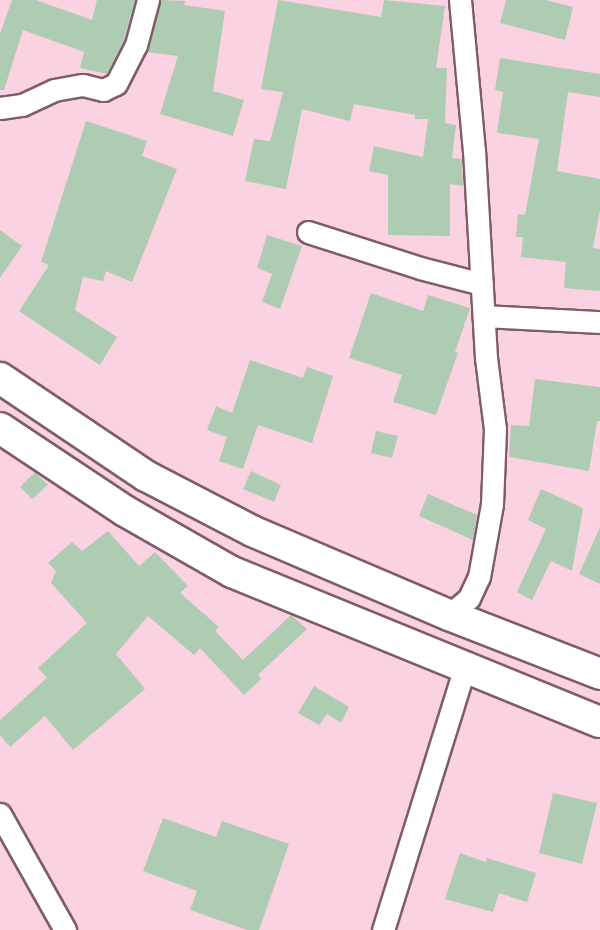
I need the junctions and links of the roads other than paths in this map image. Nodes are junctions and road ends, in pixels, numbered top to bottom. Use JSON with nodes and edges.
{"nodes":[{"id":1,"x":148,"y":0,"type":"edge"},
{"id":2,"x":460,"y":0,"type":"edge"},
{"id":3,"x":0,"y":108,"type":"edge"},
{"id":4,"x":308,"y":232,"type":"dead end"},
{"id":5,"x":482,"y":284,"type":"junction"},
{"id":6,"x":484,"y":316,"type":"junction"},
{"id":7,"x":600,"y":322,"type":"edge"},
{"id":8,"x":0,"y":378,"type":"edge"},
{"id":9,"x":0,"y":428,"type":"edge"},
{"id":10,"x":449,"y":615,"type":"junction"},
{"id":11,"x":465,"y":666,"type":"junction"},
{"id":12,"x":600,"y":674,"type":"edge"},
{"id":13,"x":600,"y":722,"type":"edge"},
{"id":14,"x":0,"y":814,"type":"edge"},
{"id":15,"x":65,"y":930,"type":"edge"},
{"id":16,"x":382,"y":930,"type":"edge"}],
"edges":[{"from":1,"to":3,"type":"street"},
{"from":2,"to":5,"type":"street"},
{"from":4,"to":5,"type":"street"},
{"from":5,"to":6,"type":"street"},
{"from":6,"to":7,"type":"street"},
{"from":6,"to":10,"type":"street"},
{"from":8,"to":10,"type":"highway"},
{"from":9,"to":11,"type":"highway"},
{"from":10,"to":12,"type":"highway"},
{"from":11,"to":13,"type":"highway"},
{"from":11,"to":16,"type":"street"},
{"from":14,"to":15,"type":"street"}]}
